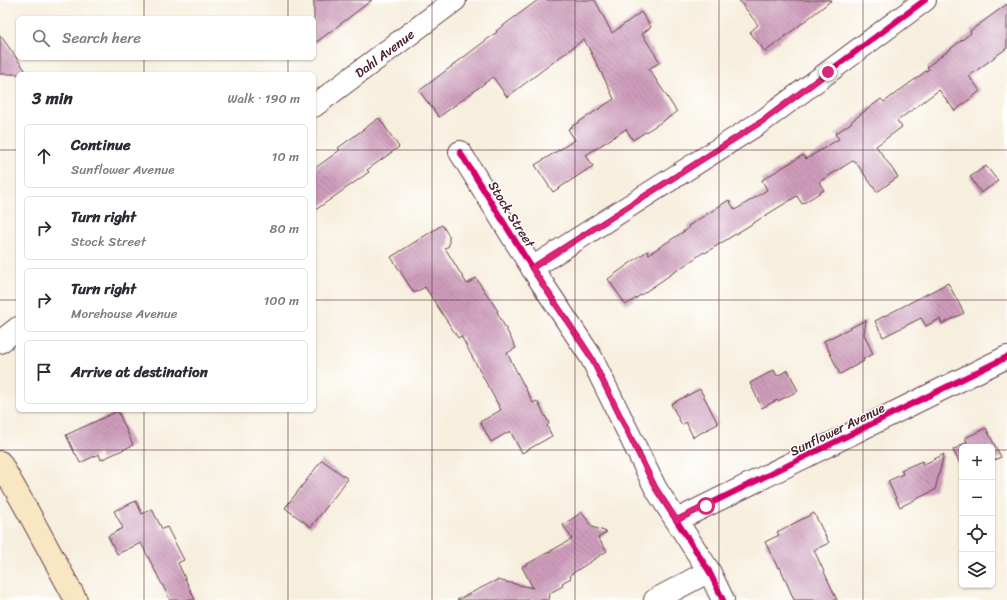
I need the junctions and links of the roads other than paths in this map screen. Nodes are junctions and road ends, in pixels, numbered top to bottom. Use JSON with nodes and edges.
{"nodes":[{"id":1,"x":455,"y":0,"type":"edge"},
{"id":2,"x":925,"y":0,"type":"edge"},
{"id":3,"x":316,"y":104,"type":"edge"},
{"id":4,"x":460,"y":152,"type":"dead end"},
{"id":5,"x":532,"y":268,"type":"junction"},
{"id":6,"x":16,"y":330,"type":"edge"},
{"id":7,"x":0,"y":342,"type":"edge"},
{"id":8,"x":1007,"y":357,"type":"edge"},
{"id":9,"x":0,"y":462,"type":"edge"},
{"id":10,"x":677,"y":520,"type":"junction"},
{"id":11,"x":709,"y":571,"type":"junction"},
{"id":12,"x":76,"y":600,"type":"edge"},
{"id":13,"x":655,"y":600,"type":"edge"},
{"id":14,"x":723,"y":600,"type":"edge"}],
"edges":[{"from":1,"to":3,"type":"street","name":"Dahl Avenue"},
{"from":2,"to":5,"type":"street"},
{"from":4,"to":5,"type":"street","name":"Stock Street"},
{"from":5,"to":10,"type":"street","name":"Stock Street"},
{"from":6,"to":7,"type":"street"},
{"from":8,"to":10,"type":"street","name":"Sunflower Avenue"},
{"from":9,"to":12,"type":"main road"},
{"from":10,"to":11,"type":"street","name":"Stock Street"},
{"from":11,"to":13,"type":"street"},
{"from":11,"to":14,"type":"street","name":"Stock Street"}]}
